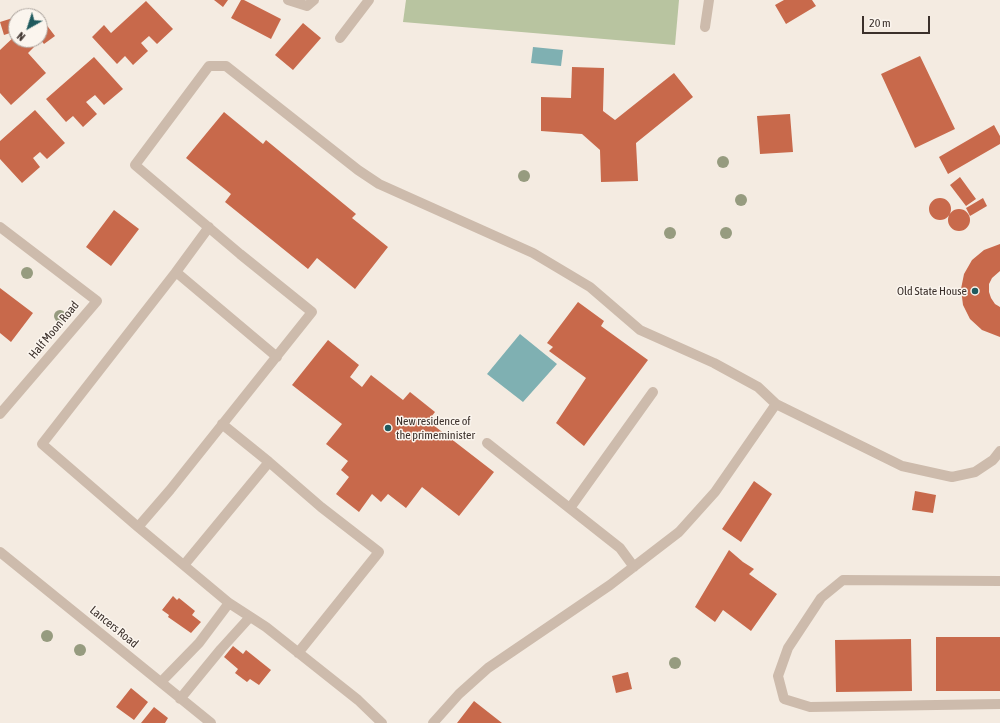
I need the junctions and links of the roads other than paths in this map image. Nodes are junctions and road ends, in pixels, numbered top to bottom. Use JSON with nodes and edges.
{"nodes":[{"id":1,"x":288,"y":0,"type":"edge"},
{"id":2,"x":314,"y":0,"type":"edge"},
{"id":3,"x":370,"y":0,"type":"edge"},
{"id":4,"x":709,"y":0,"type":"edge"},
{"id":5,"x":705,"y":28,"type":"dead end"},
{"id":6,"x":340,"y":38,"type":"dead end"},
{"id":7,"x":0,"y":227,"type":"edge"},
{"id":8,"x":209,"y":227,"type":"junction"},
{"id":9,"x":176,"y":272,"type":"junction"},
{"id":10,"x":277,"y":357,"type":"junction"},
{"id":11,"x":653,"y":392,"type":"dead end"},
{"id":12,"x":776,"y":404,"type":"junction"},
{"id":13,"x":0,"y":414,"type":"edge"},
{"id":14,"x":222,"y":424,"type":"junction"},
{"id":15,"x":487,"y":442,"type":"dead end"},
{"id":16,"x":1000,"y":451,"type":"edge"},
{"id":17,"x":269,"y":462,"type":"junction"},
{"id":18,"x":570,"y":508,"type":"junction"},
{"id":19,"x":138,"y":527,"type":"junction"},
{"id":20,"x":0,"y":552,"type":"edge"},
{"id":21,"x":184,"y":565,"type":"junction"},
{"id":22,"x":634,"y":567,"type":"junction"},
{"id":23,"x":1000,"y":581,"type":"edge"},
{"id":24,"x":229,"y":603,"type":"junction"},
{"id":25,"x":250,"y":617,"type":"junction"},
{"id":26,"x":298,"y":653,"type":"junction"},
{"id":27,"x":161,"y":682,"type":"junction"},
{"id":28,"x":180,"y":699,"type":"junction"},
{"id":29,"x":1000,"y":704,"type":"edge"},
{"id":30,"x":211,"y":723,"type":"edge"},
{"id":31,"x":382,"y":723,"type":"edge"},
{"id":32,"x":434,"y":723,"type":"edge"}],
"edges":[{"from":1,"to":2,"type":"street"},
{"from":3,"to":6,"type":"street"},
{"from":4,"to":5,"type":"street"},
{"from":7,"to":13,"type":"street","name":"Half Moon Road"},
{"from":8,"to":9,"type":"street"},
{"from":8,"to":10,"type":"street"},
{"from":8,"to":12,"type":"street"},
{"from":9,"to":10,"type":"street"},
{"from":9,"to":19,"type":"street"},
{"from":10,"to":14,"type":"street"},
{"from":11,"to":18,"type":"street"},
{"from":12,"to":16,"type":"street"},
{"from":12,"to":22,"type":"street"},
{"from":14,"to":17,"type":"street"},
{"from":14,"to":19,"type":"street"},
{"from":15,"to":18,"type":"street"},
{"from":17,"to":21,"type":"street"},
{"from":17,"to":26,"type":"street"},
{"from":18,"to":22,"type":"street"},
{"from":19,"to":21,"type":"street"},
{"from":20,"to":27,"type":"street","name":"Lancers Road"},
{"from":21,"to":24,"type":"street"},
{"from":22,"to":32,"type":"street"},
{"from":23,"to":29,"type":"street"},
{"from":24,"to":25,"type":"street"},
{"from":24,"to":27,"type":"street"},
{"from":25,"to":26,"type":"street"},
{"from":25,"to":28,"type":"street"},
{"from":26,"to":31,"type":"street"},
{"from":27,"to":28,"type":"street","name":"Lancers Road"},
{"from":28,"to":30,"type":"street","name":"Lancers Road"}]}
